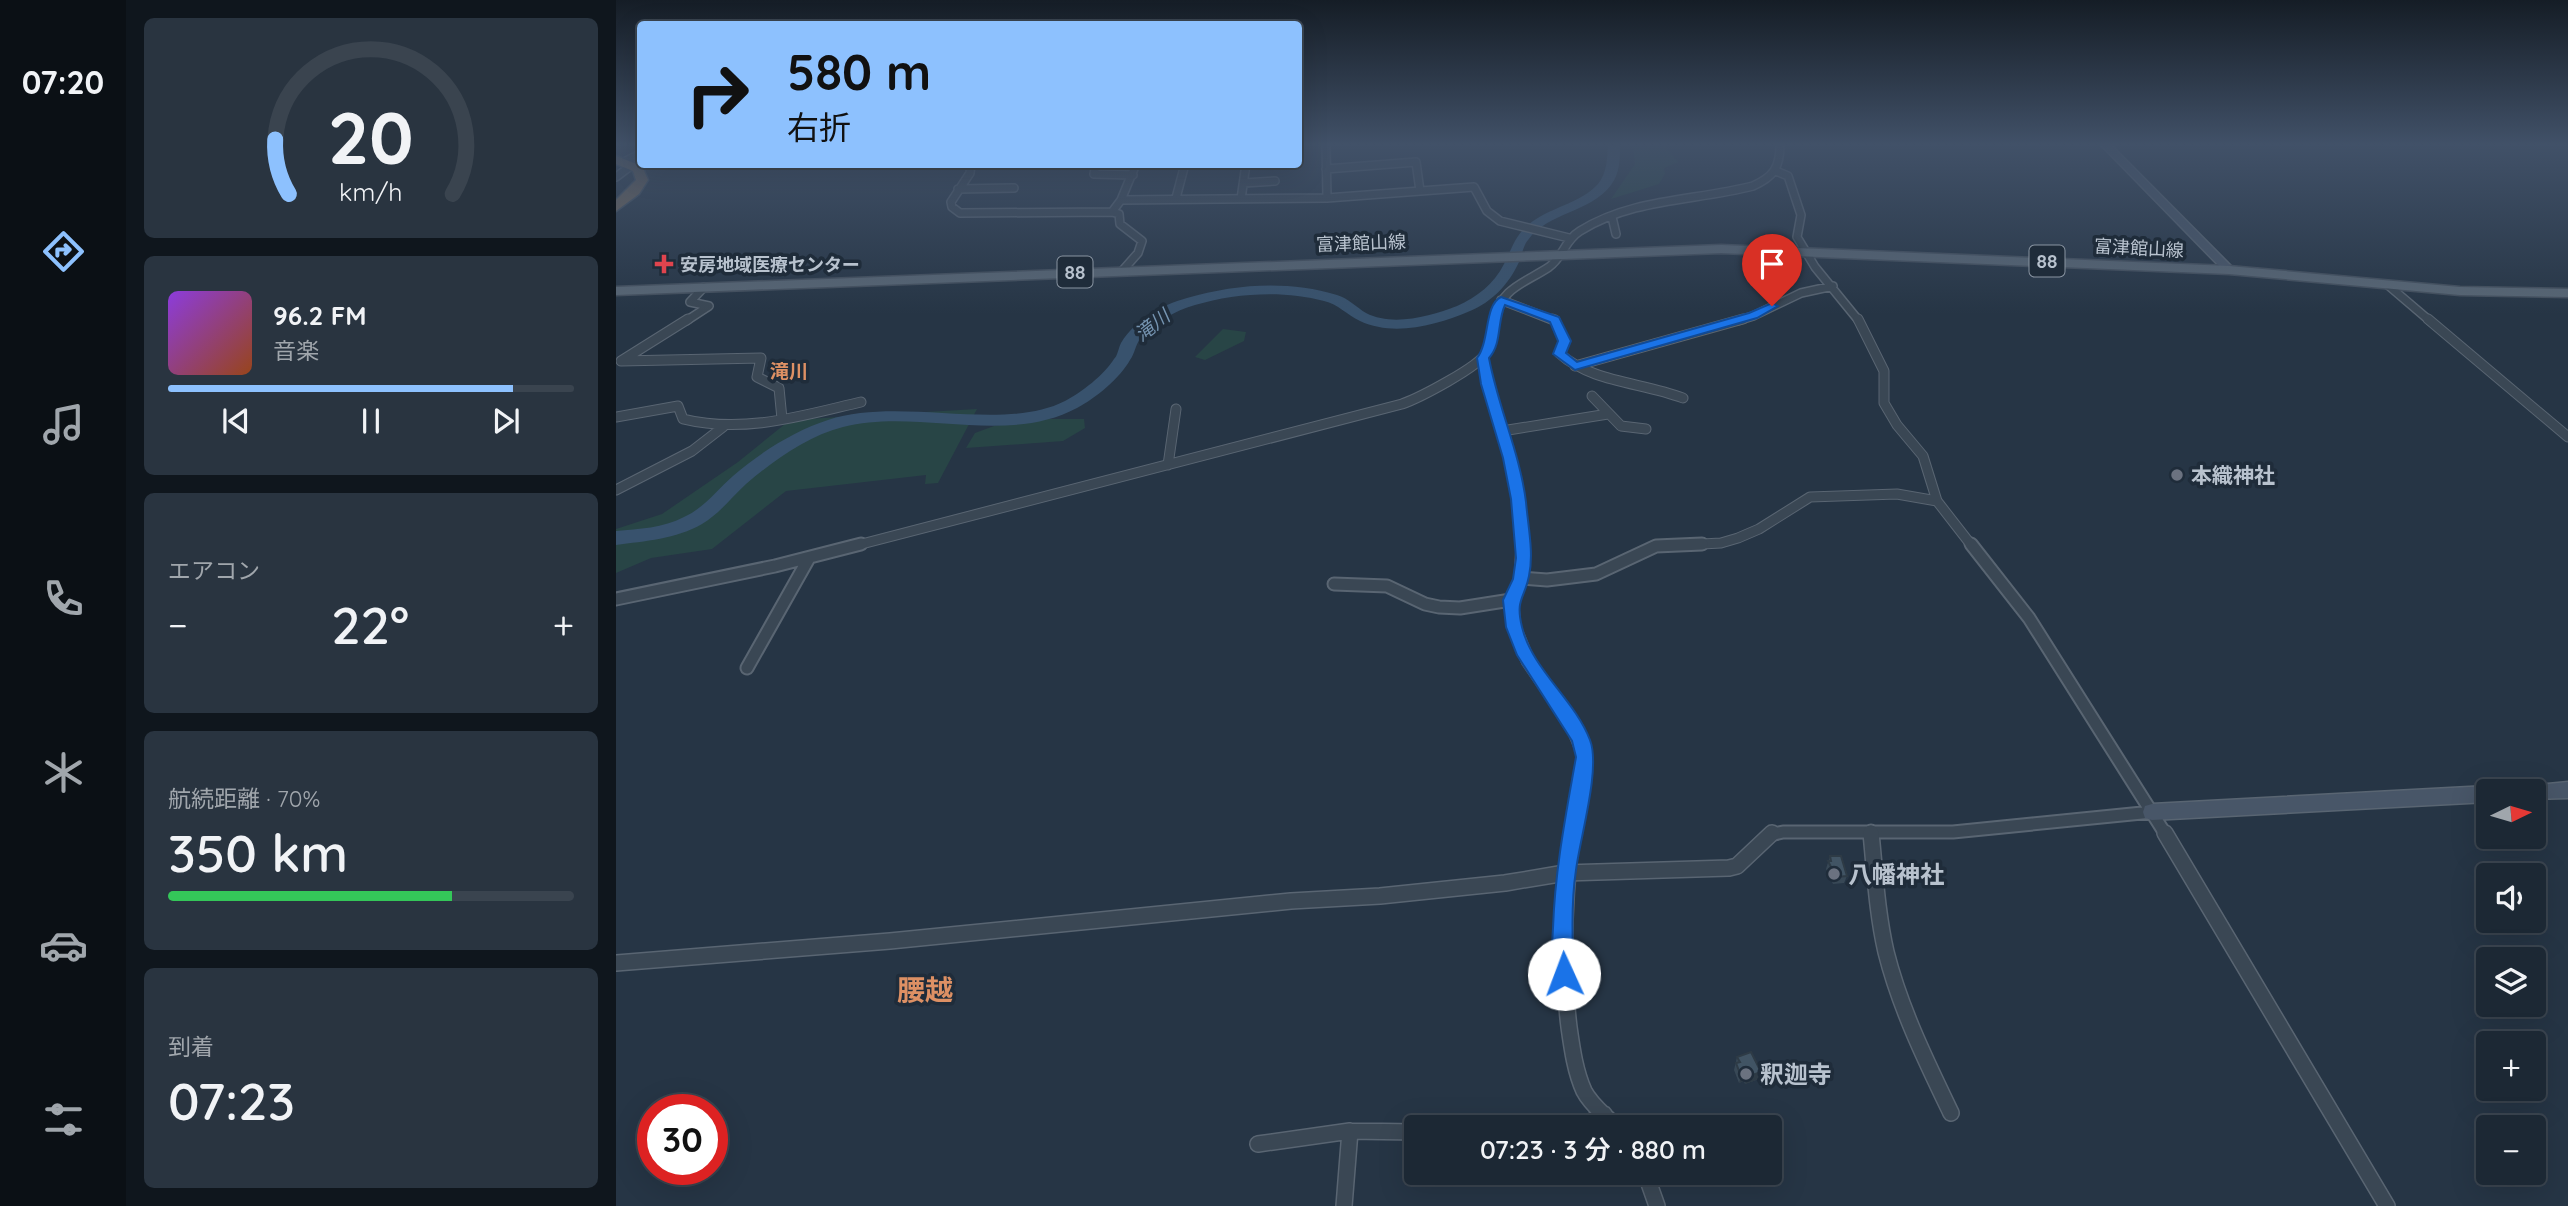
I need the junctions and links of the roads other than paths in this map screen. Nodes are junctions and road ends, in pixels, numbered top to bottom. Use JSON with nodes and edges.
{"nodes":[{"id":1,"x":951,"y":201,"type":"edge"},
{"id":2,"x":1120,"y":201,"type":"edge"},
{"id":3,"x":1482,"y":201,"type":"edge"},
{"id":4,"x":1658,"y":201,"type":"edge"},
{"id":5,"x":1663,"y":201,"type":"edge"},
{"id":6,"x":1798,"y":201,"type":"edge"},
{"id":7,"x":2162,"y":201,"type":"edge"},
{"id":8,"x":1666,"y":210,"type":"dead end"},
{"id":9,"x":1112,"y":212,"type":"junction"},
{"id":10,"x":1612,"y":217,"type":"junction"},
{"id":11,"x":1616,"y":234,"type":"dead end"},
{"id":12,"x":1569,"y":238,"type":"junction"},
{"id":13,"x":1805,"y":251,"type":"junction"},
{"id":14,"x":1562,"y":253,"type":"junction"},
{"id":15,"x":1123,"y":270,"type":"junction"},
{"id":16,"x":2230,"y":270,"type":"junction"},
{"id":17,"x":1833,"y":286,"type":"junction"},
{"id":18,"x":2389,"y":286,"type":"junction"},
{"id":19,"x":704,"y":287,"type":"junction"},
{"id":20,"x":616,"y":291,"type":"edge"},
{"id":21,"x":2568,"y":293,"type":"edge"},
{"id":22,"x":1501,"y":300,"type":"junction"},
{"id":23,"x":1483,"y":358,"type":"junction"},
{"id":24,"x":619,"y":363,"type":"edge"},
{"id":25,"x":1575,"y":366,"type":"junction"},
{"id":26,"x":1592,"y":396,"type":"dead end"},
{"id":27,"x":1683,"y":398,"type":"dead end"},
{"id":28,"x":861,"y":402,"type":"dead end"},
{"id":29,"x":1176,"y":408,"type":"dead end"},
{"id":30,"x":1608,"y":414,"type":"junction"},
{"id":31,"x":616,"y":417,"type":"edge"},
{"id":32,"x":782,"y":419,"type":"junction"},
{"id":33,"x":723,"y":427,"type":"junction"},
{"id":34,"x":1646,"y":429,"type":"dead end"},
{"id":35,"x":1502,"y":431,"type":"junction"},
{"id":36,"x":2568,"y":437,"type":"edge"},
{"id":37,"x":1168,"y":465,"type":"junction"},
{"id":38,"x":616,"y":490,"type":"edge"},
{"id":39,"x":1937,"y":501,"type":"junction"},
{"id":40,"x":809,"y":558,"type":"junction"},
{"id":41,"x":1521,"y":579,"type":"junction"},
{"id":42,"x":1334,"y":584,"type":"dead end"},
{"id":43,"x":616,"y":599,"type":"edge"},
{"id":44,"x":1511,"y":600,"type":"junction"},
{"id":45,"x":747,"y":668,"type":"dead end"},
{"id":46,"x":2568,"y":790,"type":"edge"},
{"id":47,"x":2546,"y":791,"type":"edge"},
{"id":48,"x":2476,"y":795,"type":"edge"},
{"id":49,"x":2152,"y":812,"type":"junction"},
{"id":50,"x":1871,"y":831,"type":"junction"},
{"id":51,"x":1565,"y":873,"type":"junction"},
{"id":52,"x":616,"y":963,"type":"edge"},
{"id":53,"x":1951,"y":1113,"type":"dead end"},
{"id":54,"x":1604,"y":1114,"type":"edge"},
{"id":55,"x":1350,"y":1132,"type":"junction"},
{"id":56,"x":1404,"y":1132,"type":"edge"},
{"id":57,"x":1258,"y":1144,"type":"dead end"},
{"id":58,"x":1650,"y":1185,"type":"edge"},
{"id":59,"x":1344,"y":1206,"type":"edge"},
{"id":60,"x":1657,"y":1206,"type":"edge"},
{"id":61,"x":2387,"y":1206,"type":"edge"}],
"edges":[{"from":1,"to":9,"type":"street"},
{"from":2,"to":9,"type":"street"},
{"from":3,"to":12,"type":"street"},
{"from":4,"to":10,"type":"street"},
{"from":5,"to":8,"type":"street"},
{"from":6,"to":13,"type":"street"},
{"from":7,"to":16,"type":"street"},
{"from":9,"to":15,"type":"street"},
{"from":10,"to":11,"type":"street"},
{"from":10,"to":12,"type":"street"},
{"from":12,"to":14,"type":"street"},
{"from":13,"to":14,"type":"main road","name":"富津館山線","number":"88"},
{"from":13,"to":16,"type":"main road","name":"富津館山線","number":"88"},
{"from":13,"to":17,"type":"street"},
{"from":14,"to":15,"type":"main road","name":"富津館山線","number":"88"},
{"from":14,"to":22,"type":"street"},
{"from":15,"to":19,"type":"main road","name":"富津館山線","number":"88"},
{"from":16,"to":18,"type":"main road","name":"富津館山線","number":"88"},
{"from":17,"to":25,"type":"street"},
{"from":17,"to":39,"type":"street"},
{"from":18,"to":21,"type":"main road","name":"富津館山線","number":"88"},
{"from":18,"to":36,"type":"street"},
{"from":19,"to":20,"type":"main road","name":"富津館山線","number":"88"},
{"from":19,"to":24,"type":"street"},
{"from":22,"to":23,"type":"street"},
{"from":22,"to":25,"type":"street"},
{"from":23,"to":35,"type":"street"},
{"from":23,"to":37,"type":"street"},
{"from":24,"to":32,"type":"street"},
{"from":25,"to":27,"type":"street"},
{"from":26,"to":30,"type":"street"},
{"from":28,"to":32,"type":"street"},
{"from":29,"to":37,"type":"street"},
{"from":30,"to":34,"type":"street"},
{"from":30,"to":35,"type":"street"},
{"from":31,"to":33,"type":"street"},
{"from":32,"to":33,"type":"street"},
{"from":33,"to":38,"type":"street"},
{"from":35,"to":41,"type":"street"},
{"from":37,"to":40,"type":"street"},
{"from":39,"to":41,"type":"street"},
{"from":39,"to":49,"type":"street"},
{"from":40,"to":43,"type":"street"},
{"from":40,"to":45,"type":"street"},
{"from":41,"to":44,"type":"street"},
{"from":42,"to":44,"type":"street"},
{"from":44,"to":51,"type":"street"},
{"from":46,"to":47,"type":"street"},
{"from":48,"to":49,"type":"street"},
{"from":49,"to":50,"type":"street"},
{"from":49,"to":61,"type":"street"},
{"from":50,"to":51,"type":"street"},
{"from":50,"to":53,"type":"street"},
{"from":51,"to":52,"type":"street"},
{"from":51,"to":54,"type":"street"},
{"from":55,"to":56,"type":"street"},
{"from":55,"to":57,"type":"street"},
{"from":55,"to":59,"type":"street"},
{"from":58,"to":60,"type":"street"}]}
